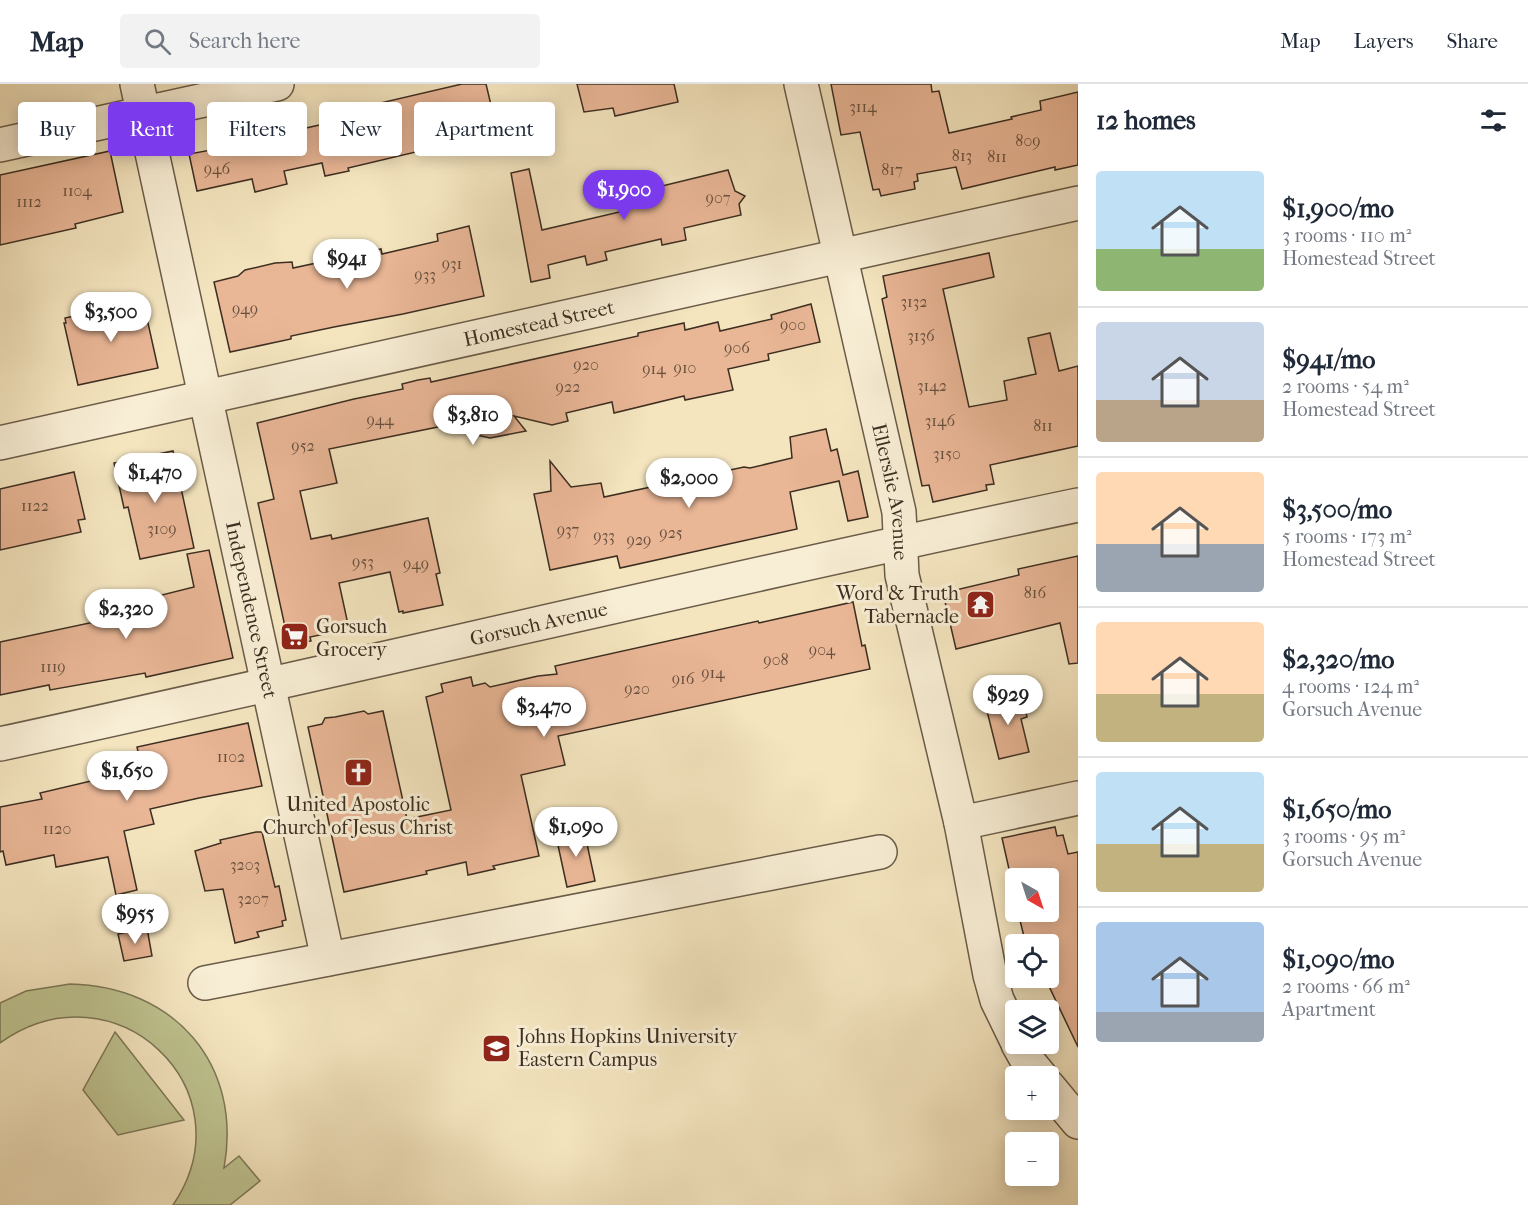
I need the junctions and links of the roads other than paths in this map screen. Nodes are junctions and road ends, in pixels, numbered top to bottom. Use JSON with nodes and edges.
{"nodes":[{"id":1,"x":277,"y":84,"type":"edge"},
{"id":2,"x":801,"y":84,"type":"edge"},
{"id":3,"x":140,"y":99,"type":"edge"},
{"id":4,"x":0,"y":145,"type":"edge"},
{"id":5,"x":1078,"y":203,"type":"edge"},
{"id":6,"x":840,"y":256,"type":"junction"},
{"id":7,"x":205,"y":397,"type":"junction"},
{"id":8,"x":0,"y":443,"type":"edge"},
{"id":9,"x":1078,"y":506,"type":"edge"},
{"id":10,"x":900,"y":542,"type":"junction"},
{"id":11,"x":268,"y":686,"type":"junction"},
{"id":12,"x":0,"y":744,"type":"edge"},
{"id":13,"x":1078,"y":798,"type":"edge"},
{"id":14,"x":961,"y":823,"type":"junction"},
{"id":15,"x":880,"y":852,"type":"dead end"},
{"id":16,"x":328,"y":959,"type":"junction"},
{"id":17,"x":205,"y":983,"type":"dead end"},
{"id":18,"x":1005,"y":1016,"type":"edge"},
{"id":19,"x":1059,"y":1099,"type":"edge"},
{"id":20,"x":1078,"y":1122,"type":"edge"}],
"edges":[{"from":1,"to":3,"type":"street"},
{"from":2,"to":6,"type":"street","name":"Ellerslie Avenue"},
{"from":3,"to":4,"type":"street"},
{"from":3,"to":7,"type":"street","name":"Independence Street"},
{"from":5,"to":6,"type":"street","name":"Homestead Street"},
{"from":6,"to":7,"type":"street","name":"Homestead Street"},
{"from":6,"to":10,"type":"street","name":"Ellerslie Avenue"},
{"from":7,"to":8,"type":"street","name":"Homestead Street"},
{"from":7,"to":11,"type":"street","name":"Independence Street"},
{"from":9,"to":10,"type":"street","name":"Gorsuch Avenue"},
{"from":10,"to":11,"type":"street","name":"Gorsuch Avenue"},
{"from":10,"to":14,"type":"street","name":"Ellerslie Avenue"},
{"from":11,"to":12,"type":"street","name":"Gorsuch Avenue"},
{"from":11,"to":16,"type":"street","name":"Independence Street"},
{"from":13,"to":14,"type":"street"},
{"from":14,"to":18,"type":"street","name":"Ellerslie Avenue"},
{"from":15,"to":16,"type":"street"},
{"from":16,"to":17,"type":"street"},
{"from":19,"to":20,"type":"street"}]}
